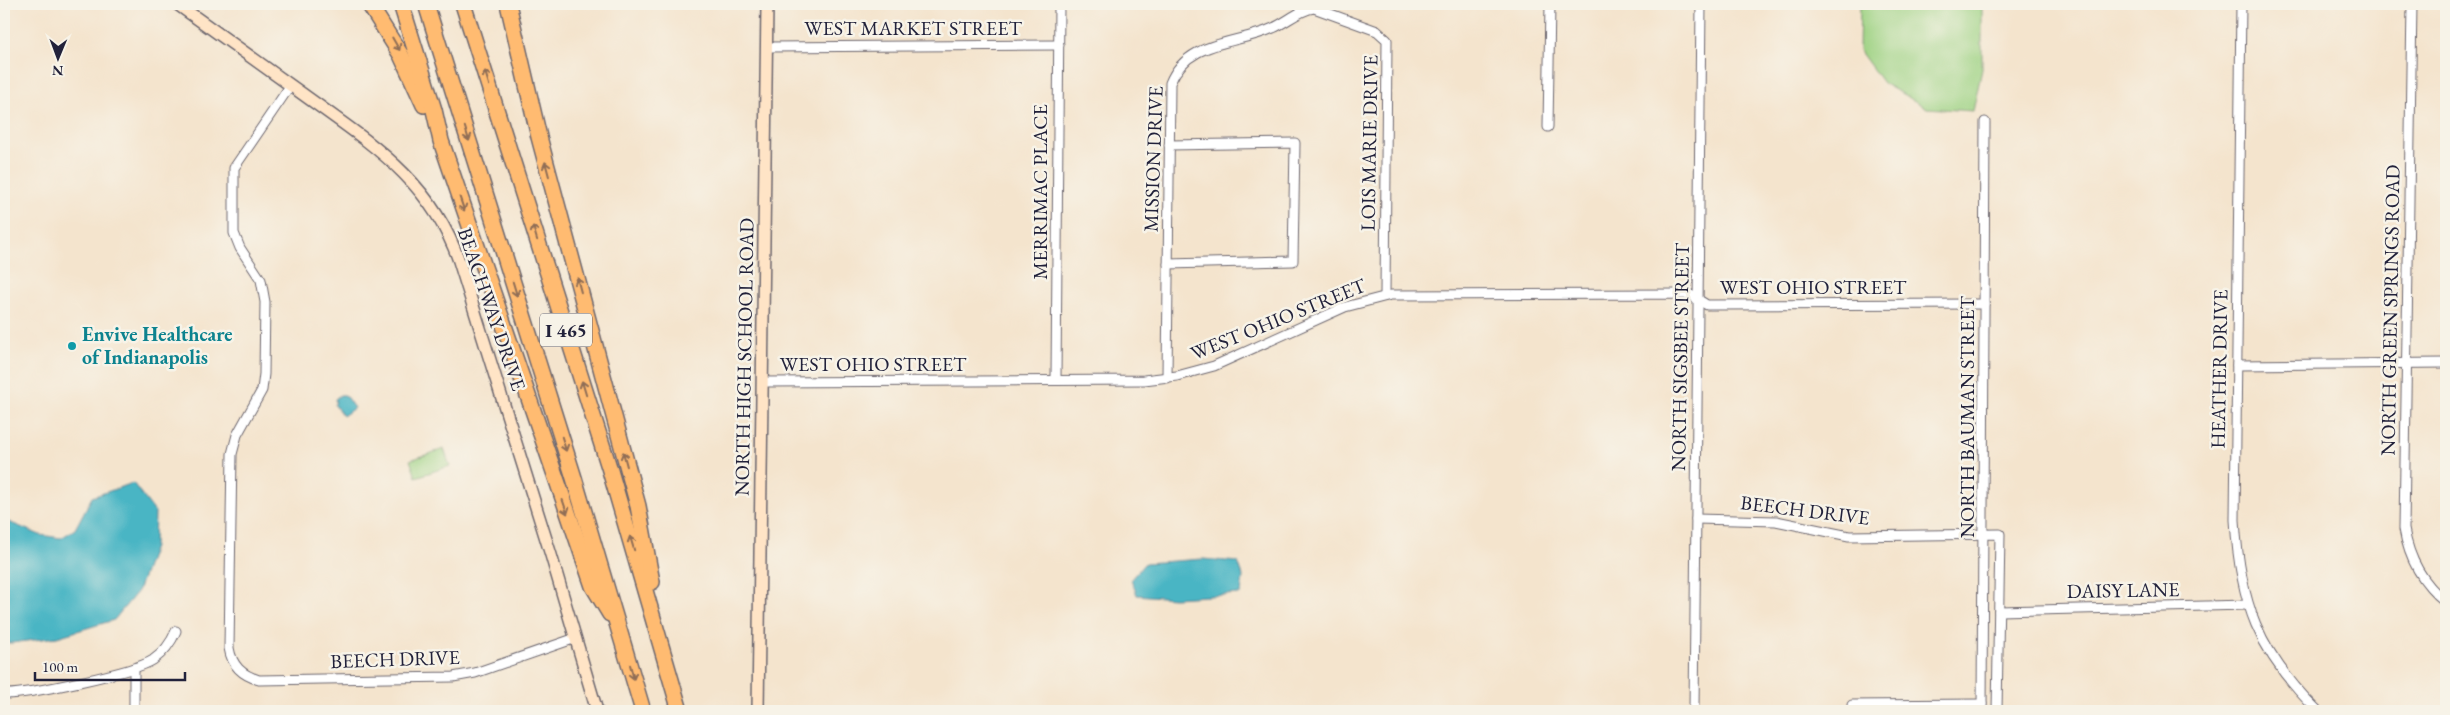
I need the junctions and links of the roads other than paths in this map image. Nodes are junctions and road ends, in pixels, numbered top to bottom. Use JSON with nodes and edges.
{"nodes":[{"id":1,"x":177,"y":4,"type":"edge"},
{"id":2,"x":369,"y":4,"type":"edge"},
{"id":3,"x":401,"y":4,"type":"edge"},
{"id":4,"x":426,"y":4,"type":"edge"},
{"id":5,"x":463,"y":4,"type":"edge"},
{"id":6,"x":508,"y":4,"type":"edge"},
{"id":7,"x":767,"y":4,"type":"edge"},
{"id":8,"x":1059,"y":4,"type":"edge"},
{"id":9,"x":1550,"y":4,"type":"edge"},
{"id":10,"x":1701,"y":4,"type":"edge"},
{"id":11,"x":2241,"y":4,"type":"edge"},
{"id":12,"x":2412,"y":4,"type":"edge"},
{"id":13,"x":1315,"y":6,"type":"edge"},
{"id":14,"x":1059,"y":45,"type":"junction"},
{"id":15,"x":767,"y":47,"type":"junction"},
{"id":16,"x":290,"y":86,"type":"junction"},
{"id":17,"x":1985,"y":122,"type":"dead end"},
{"id":18,"x":1548,"y":127,"type":"dead end"},
{"id":19,"x":441,"y":141,"type":"junction"},
{"id":20,"x":1169,"y":146,"type":"junction"},
{"id":21,"x":1168,"y":264,"type":"junction"},
{"id":22,"x":1386,"y":296,"type":"junction"},
{"id":23,"x":1698,"y":300,"type":"junction"},
{"id":24,"x":1984,"y":304,"type":"junction"},
{"id":25,"x":2446,"y":363,"type":"edge"},
{"id":26,"x":2407,"y":364,"type":"junction"},
{"id":27,"x":2237,"y":365,"type":"junction"},
{"id":28,"x":1167,"y":378,"type":"junction"},
{"id":29,"x":1056,"y":380,"type":"junction"},
{"id":30,"x":762,"y":382,"type":"junction"},
{"id":31,"x":1696,"y":519,"type":"junction"},
{"id":32,"x":1984,"y":534,"type":"junction"},
{"id":33,"x":2000,"y":534,"type":"joint"},
{"id":34,"x":2446,"y":602,"type":"edge"},
{"id":35,"x":2248,"y":605,"type":"junction"},
{"id":36,"x":1999,"y":611,"type":"junction"},
{"id":37,"x":176,"y":631,"type":"dead end"},
{"id":38,"x":622,"y":634,"type":"junction"},
{"id":39,"x":576,"y":638,"type":"junction"},
{"id":40,"x":666,"y":657,"type":"junction"},
{"id":41,"x":134,"y":668,"type":"junction"},
{"id":42,"x":4,"y":694,"type":"edge"},
{"id":43,"x":1852,"y":706,"type":"dead end"},
{"id":44,"x":1982,"y":708,"type":"edge"},
{"id":45,"x":134,"y":711,"type":"edge"},
{"id":46,"x":597,"y":711,"type":"edge"},
{"id":47,"x":643,"y":711,"type":"edge"},
{"id":48,"x":680,"y":711,"type":"edge"},
{"id":49,"x":758,"y":711,"type":"edge"},
{"id":50,"x":1694,"y":711,"type":"edge"},
{"id":51,"x":1997,"y":711,"type":"edge"},
{"id":52,"x":2318,"y":711,"type":"edge"}],
"edges":[{"from":1,"to":16,"type":"street","name":"BEACHWAY DRIVE"},
{"from":2,"to":19,"type":"highway","one_way":true},
{"from":3,"to":19,"type":"highway"},
{"from":4,"to":38,"type":"highway","number":"I 465","one_way":true},
{"from":40,"to":5,"type":"highway","number":"I 465","one_way":true},
{"from":40,"to":6,"type":"highway","one_way":true},
{"from":7,"to":15,"type":"street","name":"NORTH HIGH SCHOOL ROAD"},
{"from":8,"to":14,"type":"street","name":"MERRIMAC PLACE"},
{"from":9,"to":18,"type":"street"},
{"from":10,"to":23,"type":"street","name":"NORTH SIGSBEE STREET"},
{"from":11,"to":27,"type":"street","name":"HEATHER DRIVE"},
{"from":12,"to":26,"type":"street","name":"NORTH GREEN SPRINGS ROAD"},
{"from":13,"to":20,"type":"street","name":"MISSION DRIVE"},
{"from":13,"to":22,"type":"street","name":"LOIS MARIE DRIVE"},
{"from":14,"to":15,"type":"street","name":"WEST MARKET STREET"},
{"from":14,"to":29,"type":"street","name":"MERRIMAC PLACE"},
{"from":15,"to":30,"type":"street","name":"NORTH HIGH SCHOOL ROAD"},
{"from":16,"to":39,"type":"street","name":"BEACHWAY DRIVE"},
{"from":16,"to":39,"type":"street","name":"BEECH DRIVE"},
{"from":17,"to":24,"type":"street","name":"NORTH BAUMAN STREET"},
{"from":19,"to":38,"type":"highway","one_way":true},
{"from":20,"to":21,"type":"street","name":"MISSION DRIVE"},
{"from":20,"to":21,"type":"street"},
{"from":21,"to":28,"type":"street","name":"MISSION DRIVE"},
{"from":22,"to":23,"type":"street","name":"WEST OHIO STREET"},
{"from":22,"to":28,"type":"street","name":"WEST OHIO STREET"},
{"from":23,"to":24,"type":"street","name":"WEST OHIO STREET"},
{"from":23,"to":31,"type":"street","name":"NORTH SIGSBEE STREET"},
{"from":24,"to":32,"type":"street","name":"NORTH BAUMAN STREET"},
{"from":25,"to":26,"type":"street"},
{"from":26,"to":27,"type":"street"},
{"from":26,"to":34,"type":"street","name":"NORTH GREEN SPRINGS ROAD"},
{"from":27,"to":35,"type":"street","name":"HEATHER DRIVE"},
{"from":28,"to":29,"type":"street","name":"WEST OHIO STREET"},
{"from":29,"to":30,"type":"street","name":"WEST OHIO STREET"},
{"from":30,"to":49,"type":"street","name":"NORTH HIGH SCHOOL ROAD"},
{"from":31,"to":32,"type":"street","name":"BEECH DRIVE"},
{"from":31,"to":50,"type":"street","name":"NORTH SIGSBEE STREET"},
{"from":32,"to":33,"type":"street","name":"BEECH DRIVE"},
{"from":32,"to":44,"type":"street","name":"NORTH BAUMAN STREET"},
{"from":33,"to":36,"type":"street","name":"NORTH BAUMAN STREET"},
{"from":35,"to":36,"type":"street","name":"DAISY LANE"},
{"from":35,"to":52,"type":"street","name":"HEATHER DRIVE"},
{"from":36,"to":51,"type":"street","name":"NORTH BAUMAN STREET"},
{"from":37,"to":41,"type":"street"},
{"from":38,"to":47,"type":"highway","number":"I 465","one_way":true},
{"from":39,"to":46,"type":"street","name":"BEACHWAY DRIVE"},
{"from":40,"to":48,"type":"highway","number":"I 465"},
{"from":41,"to":42,"type":"street"},
{"from":41,"to":45,"type":"street"},
{"from":43,"to":44,"type":"street"}]}
